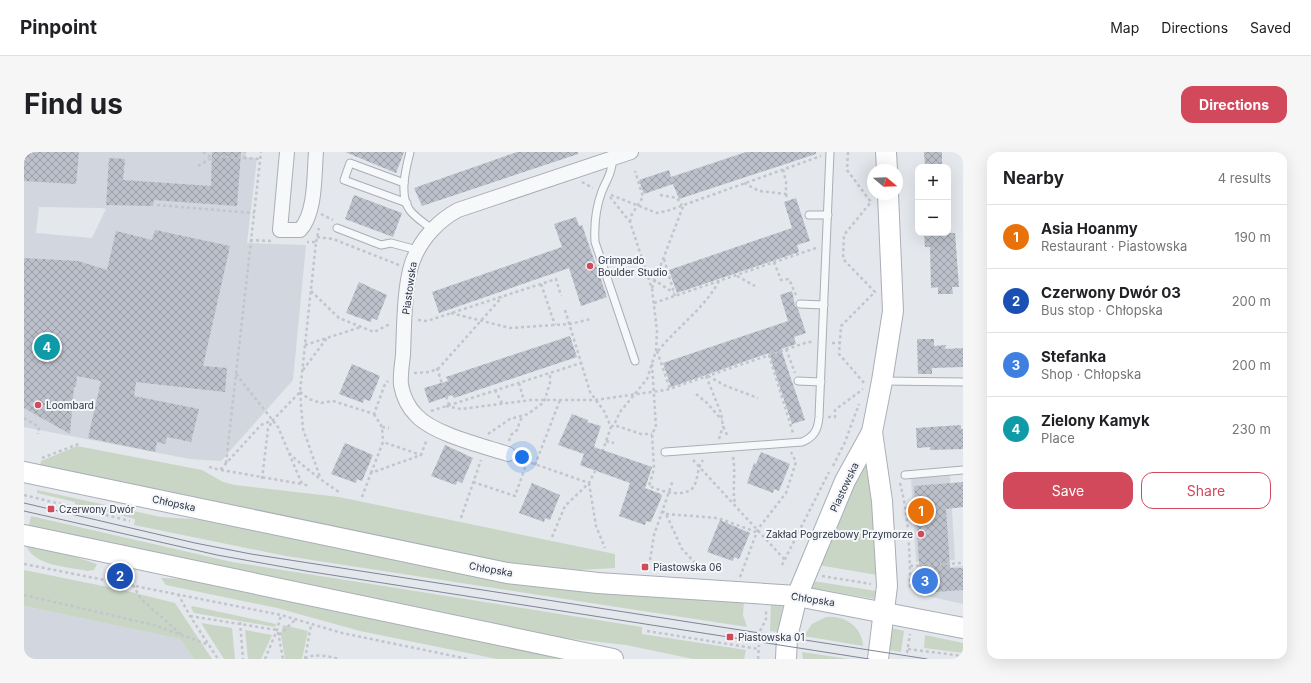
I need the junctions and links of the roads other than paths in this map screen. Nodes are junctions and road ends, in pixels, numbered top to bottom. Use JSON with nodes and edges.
{"nodes":[{"id":1,"x":287,"y":152,"type":"edge"},
{"id":2,"x":316,"y":152,"type":"edge"},
{"id":3,"x":410,"y":152,"type":"edge"},
{"id":4,"x":631,"y":152,"type":"edge"},
{"id":5,"x":830,"y":152,"type":"edge"},
{"id":6,"x":886,"y":152,"type":"edge"},
{"id":7,"x":613,"y":158,"type":"junction"},
{"id":8,"x":886,"y":164,"type":"edge"},
{"id":9,"x":404,"y":183,"type":"junction"},
{"id":10,"x":878,"y":200,"type":"edge"},
{"id":11,"x":407,"y":203,"type":"junction"},
{"id":12,"x":809,"y":215,"type":"dead end"},
{"id":13,"x":828,"y":215,"type":"junction"},
{"id":14,"x":337,"y":228,"type":"dead end"},
{"id":15,"x":433,"y":230,"type":"junction"},
{"id":16,"x":417,"y":250,"type":"junction"},
{"id":17,"x":800,"y":304,"type":"road end"},
{"id":18,"x":824,"y":305,"type":"junction"},
{"id":19,"x":635,"y":361,"type":"dead end"},
{"id":20,"x":798,"y":381,"type":"road end"},
{"id":21,"x":821,"y":382,"type":"junction"},
{"id":22,"x":963,"y":382,"type":"edge"},
{"id":23,"x":872,"y":383,"type":"junction"},
{"id":24,"x":872,"y":432,"type":"junction"},
{"id":25,"x":665,"y":452,"type":"dead end"},
{"id":26,"x":506,"y":454,"type":"road end"},
{"id":27,"x":963,"y":470,"type":"edge"},
{"id":28,"x":24,"y":472,"type":"edge"},
{"id":29,"x":905,"y":474,"type":"dead end"},
{"id":30,"x":24,"y":535,"type":"edge"},
{"id":31,"x":797,"y":596,"type":"junction"},
{"id":32,"x":884,"y":612,"type":"junction"},
{"id":33,"x":963,"y":628,"type":"edge"},
{"id":34,"x":613,"y":659,"type":"edge"},
{"id":35,"x":786,"y":659,"type":"edge"},
{"id":36,"x":878,"y":659,"type":"edge"}],
"edges":[{"from":1,"to":2,"type":"street"},
{"from":3,"to":9,"type":"lane"},
{"from":4,"to":7,"type":"street","name":"Piastowska"},
{"from":5,"to":13,"type":"lane"},
{"from":6,"to":8,"type":"main road"},
{"from":7,"to":15,"type":"street","name":"Piastowska"},
{"from":7,"to":19,"type":"lane"},
{"from":9,"to":11,"type":"lane"},
{"from":9,"to":11,"type":"lane"},
{"from":10,"to":23,"type":"main road","name":"Piastowska"},
{"from":11,"to":15,"type":"lane"},
{"from":12,"to":13,"type":"lane"},
{"from":13,"to":18,"type":"lane"},
{"from":14,"to":16,"type":"lane"},
{"from":15,"to":16,"type":"street","name":"Piastowska"},
{"from":16,"to":26,"type":"street","name":"Piastowska"},
{"from":17,"to":18,"type":"lane"},
{"from":18,"to":21,"type":"lane"},
{"from":20,"to":21,"type":"lane"},
{"from":21,"to":25,"type":"lane"},
{"from":22,"to":23,"type":"lane"},
{"from":23,"to":24,"type":"main road","name":"Piastowska"},
{"from":24,"to":31,"type":"main road","name":"Piastowska"},
{"from":24,"to":32,"type":"main road","name":"Piastowska"},
{"from":27,"to":29,"type":"lane"},
{"from":28,"to":31,"type":"main road","name":"Chłopska"},
{"from":30,"to":34,"type":"main road"},
{"from":31,"to":32,"type":"main road","name":"Chłopska"},
{"from":31,"to":35,"type":"main road","name":"Piastowska"},
{"from":32,"to":33,"type":"main road","name":"Chłopska"},
{"from":32,"to":36,"type":"main road","name":"Piastowska"}]}
